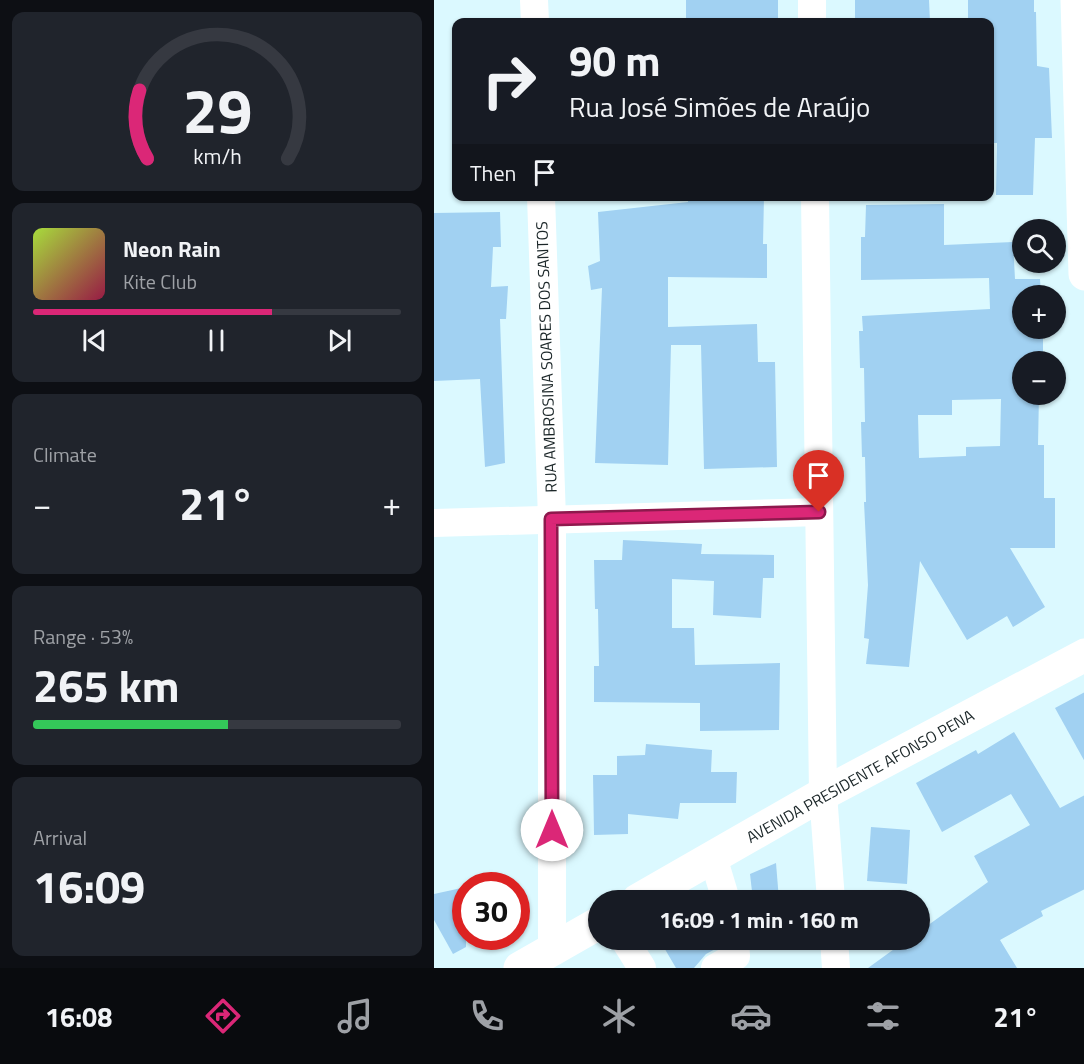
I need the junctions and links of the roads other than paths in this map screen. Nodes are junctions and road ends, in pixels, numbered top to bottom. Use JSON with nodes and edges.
{"nodes":[{"id":1,"x":534,"y":0,"type":"edge"},
{"id":2,"x":812,"y":0,"type":"edge"},
{"id":3,"x":1077,"y":0,"type":"edge"},
{"id":4,"x":535,"y":18,"type":"edge"},
{"id":5,"x":812,"y":18,"type":"edge"},
{"id":6,"x":541,"y":201,"type":"edge"},
{"id":7,"x":815,"y":201,"type":"edge"},
{"id":8,"x":1085,"y":273,"type":"edge"},
{"id":9,"x":819,"y":512,"type":"junction"},
{"id":10,"x":551,"y":519,"type":"junction"},
{"id":11,"x":434,"y":523,"type":"edge"},
{"id":12,"x":1085,"y":655,"type":"edge"},
{"id":13,"x":823,"y":794,"type":"junction"},
{"id":14,"x":713,"y":857,"type":"junction"},
{"id":15,"x":655,"y":890,"type":"edge"},
{"id":16,"x":723,"y":890,"type":"edge"},
{"id":17,"x":830,"y":890,"type":"edge"},
{"id":18,"x":588,"y":929,"type":"edge"},
{"id":19,"x":552,"y":950,"type":"junction"},
{"id":20,"x":631,"y":950,"type":"edge"},
{"id":21,"x":736,"y":950,"type":"edge"},
{"id":22,"x":835,"y":950,"type":"edge"},
{"id":23,"x":520,"y":968,"type":"edge"},
{"id":24,"x":642,"y":968,"type":"edge"},
{"id":25,"x":715,"y":968,"type":"edge"},
{"id":26,"x":836,"y":968,"type":"edge"}],
"edges":[{"from":1,"to":4,"type":"street"},
{"from":2,"to":5,"type":"street"},
{"from":3,"to":8,"type":"main road"},
{"from":6,"to":10,"type":"street","name":"RUA AMBROSINA SOARES DOS SANTOS"},
{"from":7,"to":9,"type":"street"},
{"from":9,"to":10,"type":"street"},
{"from":9,"to":13,"type":"street"},
{"from":10,"to":11,"type":"street"},
{"from":10,"to":19,"type":"street","name":"RUA AMBROSINA SOARES DOS SANTOS"},
{"from":12,"to":13,"type":"main road","name":"AVENIDA PRESIDENTE AFONSO PENA"},
{"from":13,"to":14,"type":"main road","name":"AVENIDA PRESIDENTE AFONSO PENA"},
{"from":13,"to":17,"type":"street"},
{"from":14,"to":15,"type":"main road","name":"AVENIDA PRESIDENTE AFONSO PENA"},
{"from":14,"to":16,"type":"street"},
{"from":18,"to":19,"type":"main road"},
{"from":19,"to":23,"type":"main road"},
{"from":20,"to":24,"type":"street"},
{"from":21,"to":25,"type":"street"},
{"from":22,"to":26,"type":"street"}]}
